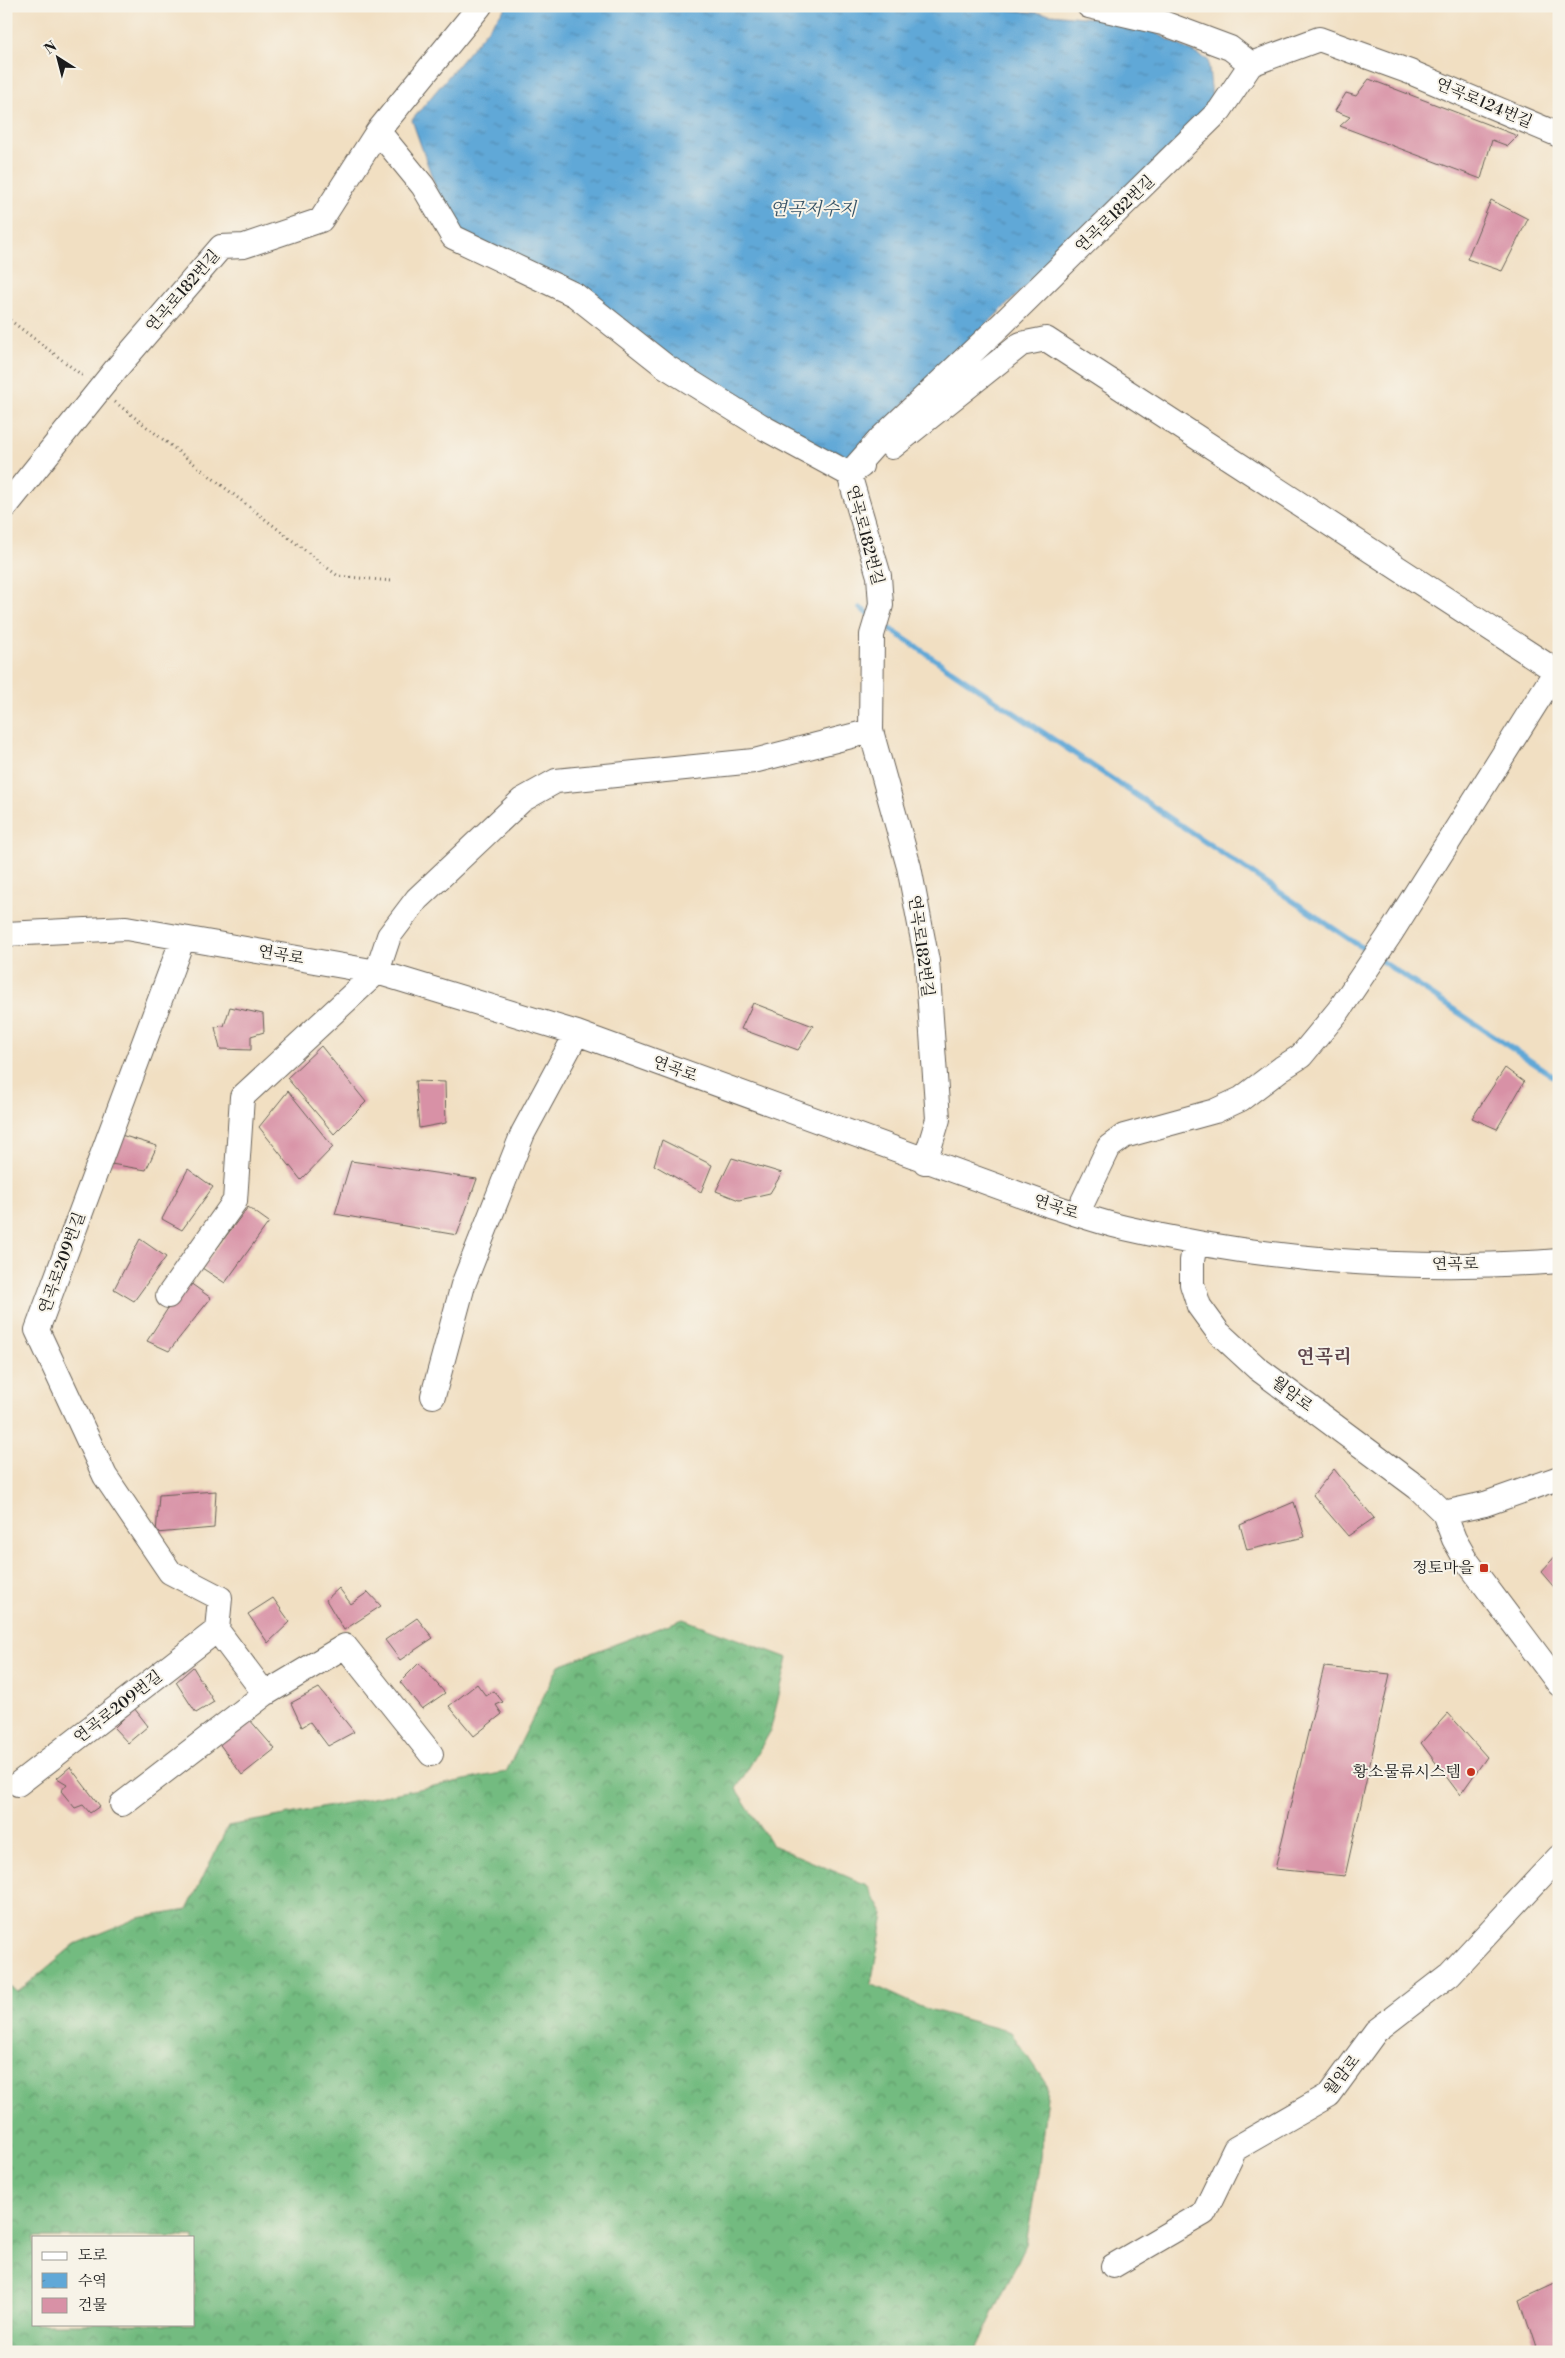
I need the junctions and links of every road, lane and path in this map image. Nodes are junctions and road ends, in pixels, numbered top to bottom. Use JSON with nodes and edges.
{"nodes":[{"id":1,"x":480,"y":6,"type":"edge"},
{"id":2,"x":1089,"y":6,"type":"edge"},
{"id":3,"x":1251,"y":64,"type":"junction"},
{"id":4,"x":378,"y":130,"type":"junction"},
{"id":5,"x":1559,"y":135,"type":"edge"},
{"id":6,"x":6,"y":317,"type":"edge"},
{"id":7,"x":100,"y":390,"type":"junction"},
{"id":8,"x":849,"y":474,"type":"junction"},
{"id":9,"x":6,"y":506,"type":"edge"},
{"id":10,"x":392,"y":581,"type":"dead end"},
{"id":11,"x":1557,"y":672,"type":"edge"},
{"id":12,"x":871,"y":731,"type":"junction"},
{"id":13,"x":6,"y":934,"type":"edge"},
{"id":14,"x":183,"y":938,"type":"junction"},
{"id":15,"x":377,"y":972,"type":"junction"},
{"id":16,"x":577,"y":1033,"type":"junction"},
{"id":17,"x":925,"y":1162,"type":"junction"},
{"id":18,"x":1077,"y":1214,"type":"junction"},
{"id":19,"x":1195,"y":1243,"type":"junction"},
{"id":20,"x":1559,"y":1261,"type":"edge"},
{"id":21,"x":168,"y":1296,"type":"dead end"},
{"id":22,"x":433,"y":1396,"type":"dead end"},
{"id":23,"x":1559,"y":1478,"type":"edge"},
{"id":24,"x":1444,"y":1512,"type":"junction"},
{"id":25,"x":217,"y":1630,"type":"junction"},
{"id":26,"x":1559,"y":1684,"type":"edge"},
{"id":27,"x":266,"y":1694,"type":"junction"},
{"id":28,"x":431,"y":1754,"type":"dead end"},
{"id":29,"x":18,"y":1784,"type":"dead end"},
{"id":30,"x":122,"y":1804,"type":"dead end"},
{"id":31,"x":1559,"y":1857,"type":"edge"},
{"id":32,"x":1113,"y":2266,"type":"dead end"}],
"edges":[{"from":1,"to":4,"type":"street","name":"연곡로182번길"},
{"from":2,"to":3,"type":"street"},
{"from":3,"to":5,"type":"street","name":"연곡로124번길"},
{"from":3,"to":8,"type":"street","name":"연곡로182번길"},
{"from":4,"to":7,"type":"street","name":"연곡로182번길"},
{"from":4,"to":8,"type":"street"},
{"from":6,"to":7,"type":"path"},
{"from":7,"to":9,"type":"street","name":"연곡로182번길"},
{"from":7,"to":10,"type":"path"},
{"from":8,"to":11,"type":"street"},
{"from":8,"to":12,"type":"street","name":"연곡로182번길"},
{"from":11,"to":18,"type":"street"},
{"from":12,"to":15,"type":"street"},
{"from":12,"to":17,"type":"street","name":"연곡로182번길"},
{"from":13,"to":14,"type":"street","name":"연곡로"},
{"from":14,"to":15,"type":"street","name":"연곡로"},
{"from":14,"to":25,"type":"street","name":"연곡로209번길"},
{"from":15,"to":16,"type":"street","name":"연곡로"},
{"from":15,"to":21,"type":"street"},
{"from":16,"to":17,"type":"street","name":"연곡로"},
{"from":16,"to":22,"type":"street"},
{"from":17,"to":18,"type":"street","name":"연곡로"},
{"from":18,"to":19,"type":"street","name":"연곡로"},
{"from":19,"to":20,"type":"street","name":"연곡로"},
{"from":19,"to":24,"type":"street","name":"월암로"},
{"from":23,"to":24,"type":"street"},
{"from":24,"to":26,"type":"street","name":"월암로"},
{"from":25,"to":27,"type":"street"},
{"from":25,"to":29,"type":"street","name":"연곡로209번길"},
{"from":27,"to":28,"type":"street"},
{"from":27,"to":30,"type":"street"},
{"from":31,"to":32,"type":"street","name":"월암로"}]}
